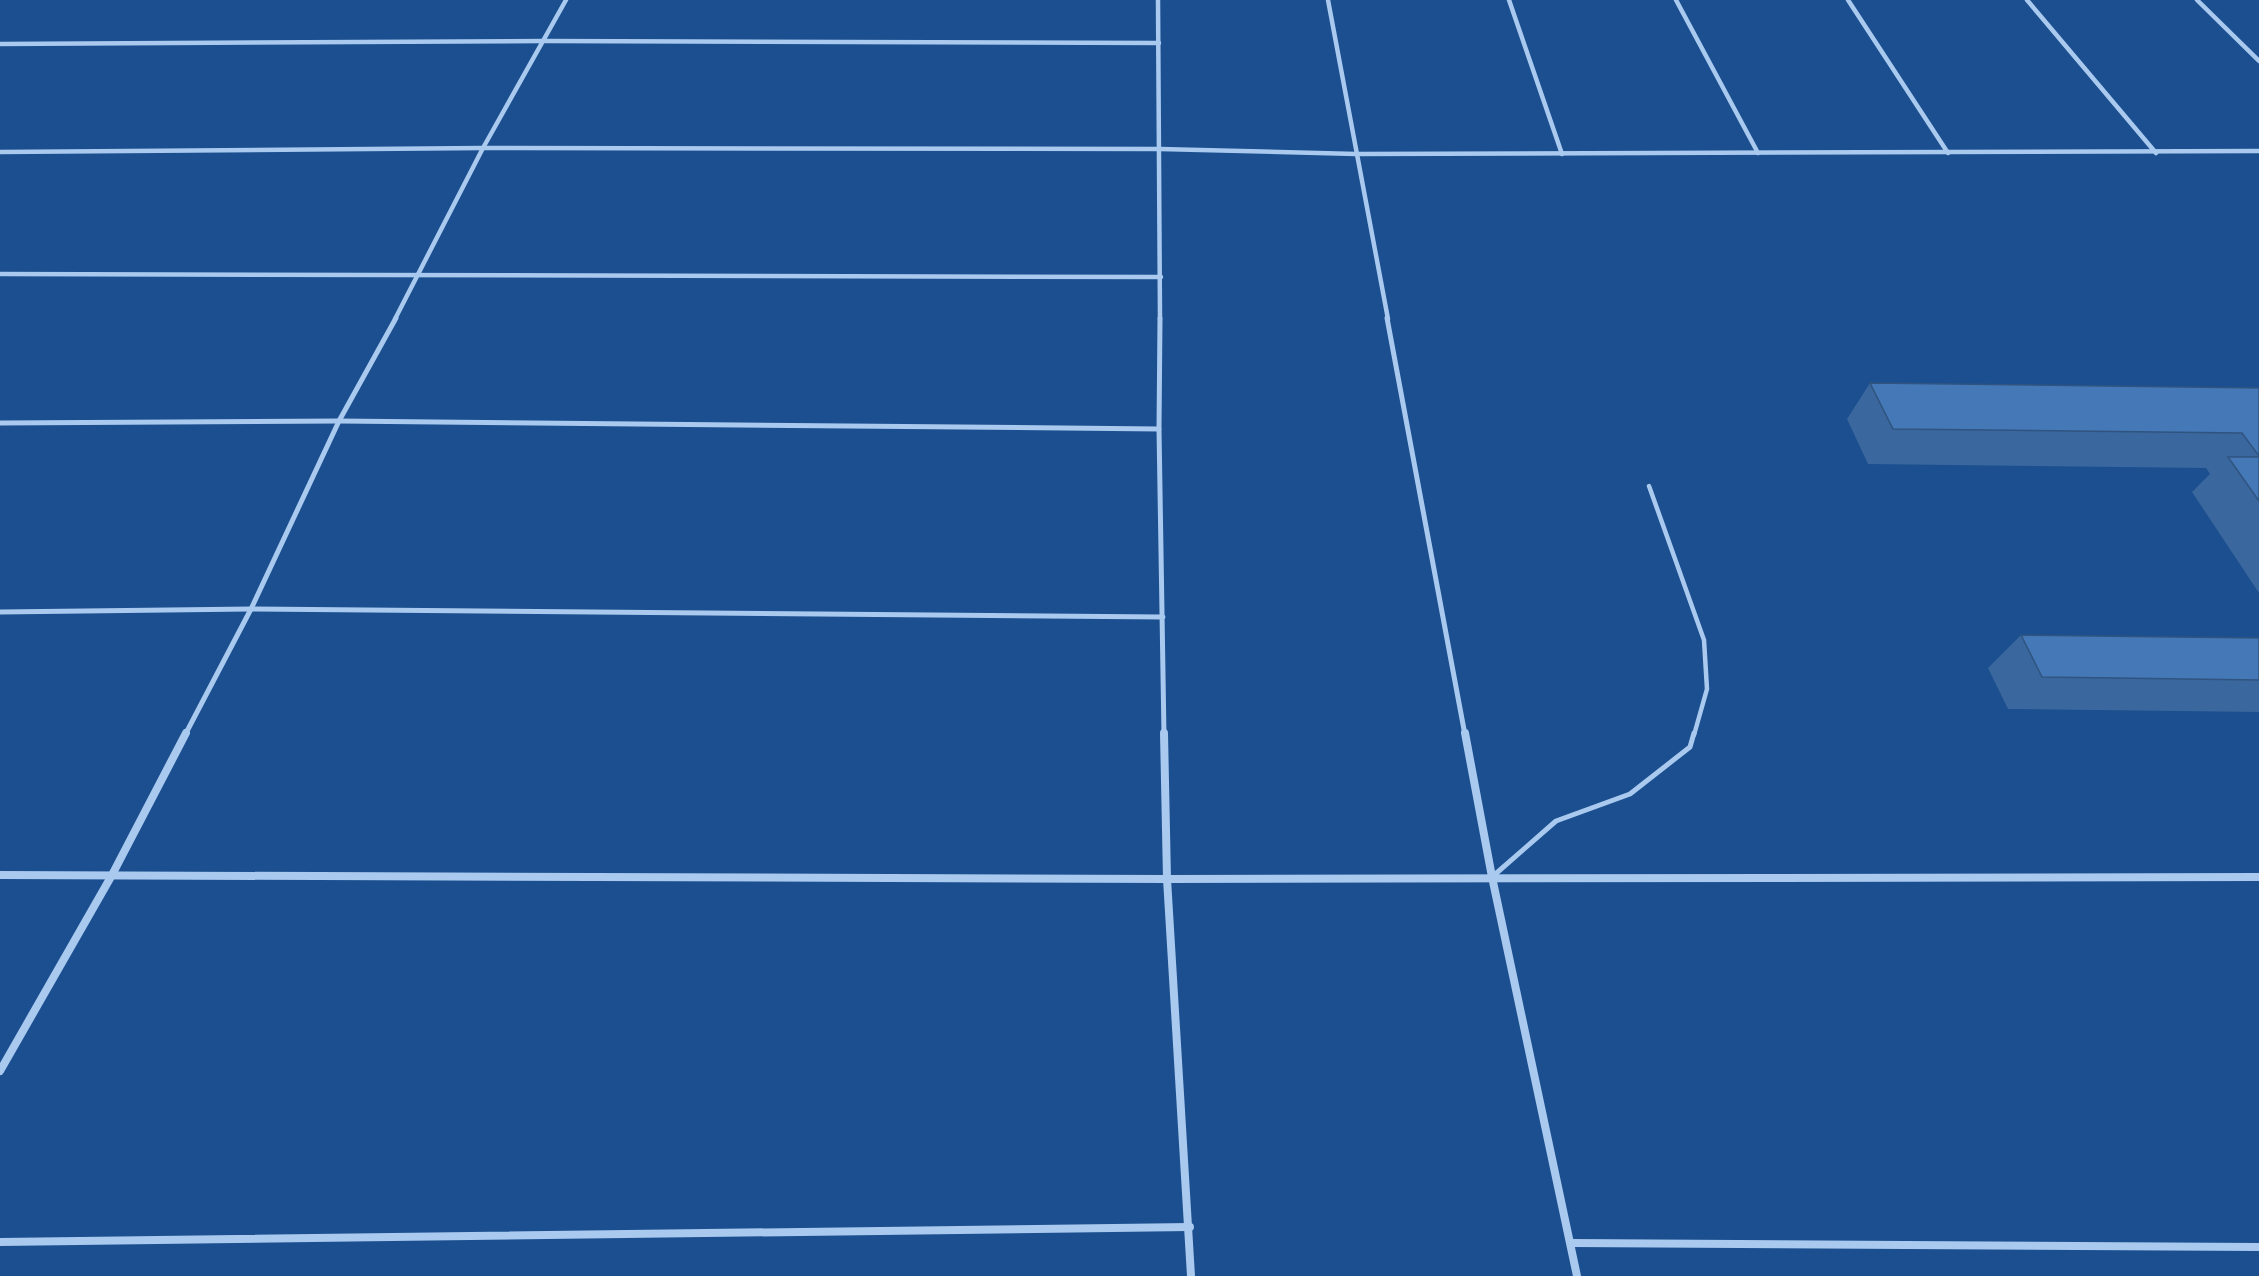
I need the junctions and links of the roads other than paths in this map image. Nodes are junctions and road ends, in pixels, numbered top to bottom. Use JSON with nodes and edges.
{"nodes":[{"id":1,"x":566,"y":0,"type":"edge"},
{"id":2,"x":1158,"y":0,"type":"edge"},
{"id":3,"x":1328,"y":0,"type":"edge"},
{"id":4,"x":1509,"y":0,"type":"edge"},
{"id":5,"x":1676,"y":0,"type":"edge"},
{"id":6,"x":1848,"y":0,"type":"edge"},
{"id":7,"x":2027,"y":0,"type":"edge"},
{"id":8,"x":2197,"y":0,"type":"edge"},
{"id":9,"x":544,"y":41,"type":"junction"},
{"id":10,"x":1159,"y":43,"type":"junction"},
{"id":11,"x":0,"y":44,"type":"edge"},
{"id":12,"x":2259,"y":62,"type":"edge"},
{"id":13,"x":483,"y":148,"type":"junction"},
{"id":14,"x":1160,"y":149,"type":"junction"},
{"id":15,"x":2259,"y":151,"type":"edge"},
{"id":16,"x":0,"y":152,"type":"edge"},
{"id":17,"x":1758,"y":153,"type":"junction"},
{"id":18,"x":1948,"y":153,"type":"junction"},
{"id":19,"x":2156,"y":153,"type":"junction"},
{"id":20,"x":1356,"y":154,"type":"junction"},
{"id":21,"x":1562,"y":154,"type":"junction"},
{"id":22,"x":0,"y":274,"type":"edge"},
{"id":23,"x":419,"y":275,"type":"junction"},
{"id":24,"x":1161,"y":277,"type":"junction"},
{"id":25,"x":339,"y":421,"type":"junction"},
{"id":26,"x":0,"y":423,"type":"edge"},
{"id":27,"x":1159,"y":429,"type":"junction"},
{"id":28,"x":1649,"y":486,"type":"dead end"},
{"id":29,"x":251,"y":609,"type":"junction"},
{"id":30,"x":0,"y":612,"type":"edge"},
{"id":31,"x":1163,"y":616,"type":"junction"},
{"id":32,"x":0,"y":875,"type":"edge"},
{"id":33,"x":112,"y":875,"type":"junction"},
{"id":34,"x":1492,"y":877,"type":"junction"},
{"id":35,"x":2259,"y":877,"type":"edge"},
{"id":36,"x":1167,"y":879,"type":"junction"},
{"id":37,"x":0,"y":1071,"type":"edge"},
{"id":38,"x":1190,"y":1227,"type":"junction"},
{"id":39,"x":0,"y":1242,"type":"edge"},
{"id":40,"x":1571,"y":1243,"type":"junction"},
{"id":41,"x":2259,"y":1247,"type":"edge"},
{"id":42,"x":1191,"y":1276,"type":"edge"},
{"id":43,"x":1577,"y":1276,"type":"edge"}],
"edges":[{"from":1,"to":9,"type":"street"},
{"from":2,"to":10,"type":"street"},
{"from":3,"to":20,"type":"street"},
{"from":4,"to":21,"type":"street"},
{"from":5,"to":17,"type":"street"},
{"from":6,"to":18,"type":"street"},
{"from":7,"to":19,"type":"street"},
{"from":8,"to":12,"type":"street"},
{"from":9,"to":10,"type":"street"},
{"from":9,"to":11,"type":"street"},
{"from":9,"to":13,"type":"street"},
{"from":10,"to":14,"type":"street"},
{"from":13,"to":14,"type":"street"},
{"from":13,"to":16,"type":"street"},
{"from":13,"to":23,"type":"street"},
{"from":14,"to":20,"type":"street"},
{"from":14,"to":24,"type":"street"},
{"from":15,"to":19,"type":"street"},
{"from":17,"to":18,"type":"street"},
{"from":17,"to":21,"type":"street"},
{"from":18,"to":19,"type":"street"},
{"from":20,"to":21,"type":"street"},
{"from":20,"to":34,"type":"street"},
{"from":22,"to":23,"type":"street"},
{"from":23,"to":24,"type":"street"},
{"from":23,"to":25,"type":"street"},
{"from":24,"to":27,"type":"street"},
{"from":25,"to":26,"type":"street"},
{"from":25,"to":27,"type":"street"},
{"from":25,"to":29,"type":"street"},
{"from":27,"to":31,"type":"street"},
{"from":28,"to":34,"type":"lane"},
{"from":29,"to":30,"type":"street"},
{"from":29,"to":31,"type":"street"},
{"from":29,"to":33,"type":"street"},
{"from":31,"to":36,"type":"street"},
{"from":32,"to":33,"type":"street"},
{"from":33,"to":36,"type":"street"},
{"from":33,"to":37,"type":"street"},
{"from":34,"to":35,"type":"street"},
{"from":34,"to":36,"type":"street"},
{"from":34,"to":40,"type":"street"},
{"from":36,"to":38,"type":"street"},
{"from":38,"to":39,"type":"street"},
{"from":38,"to":42,"type":"street"},
{"from":40,"to":41,"type":"street"},
{"from":40,"to":43,"type":"street"}]}
